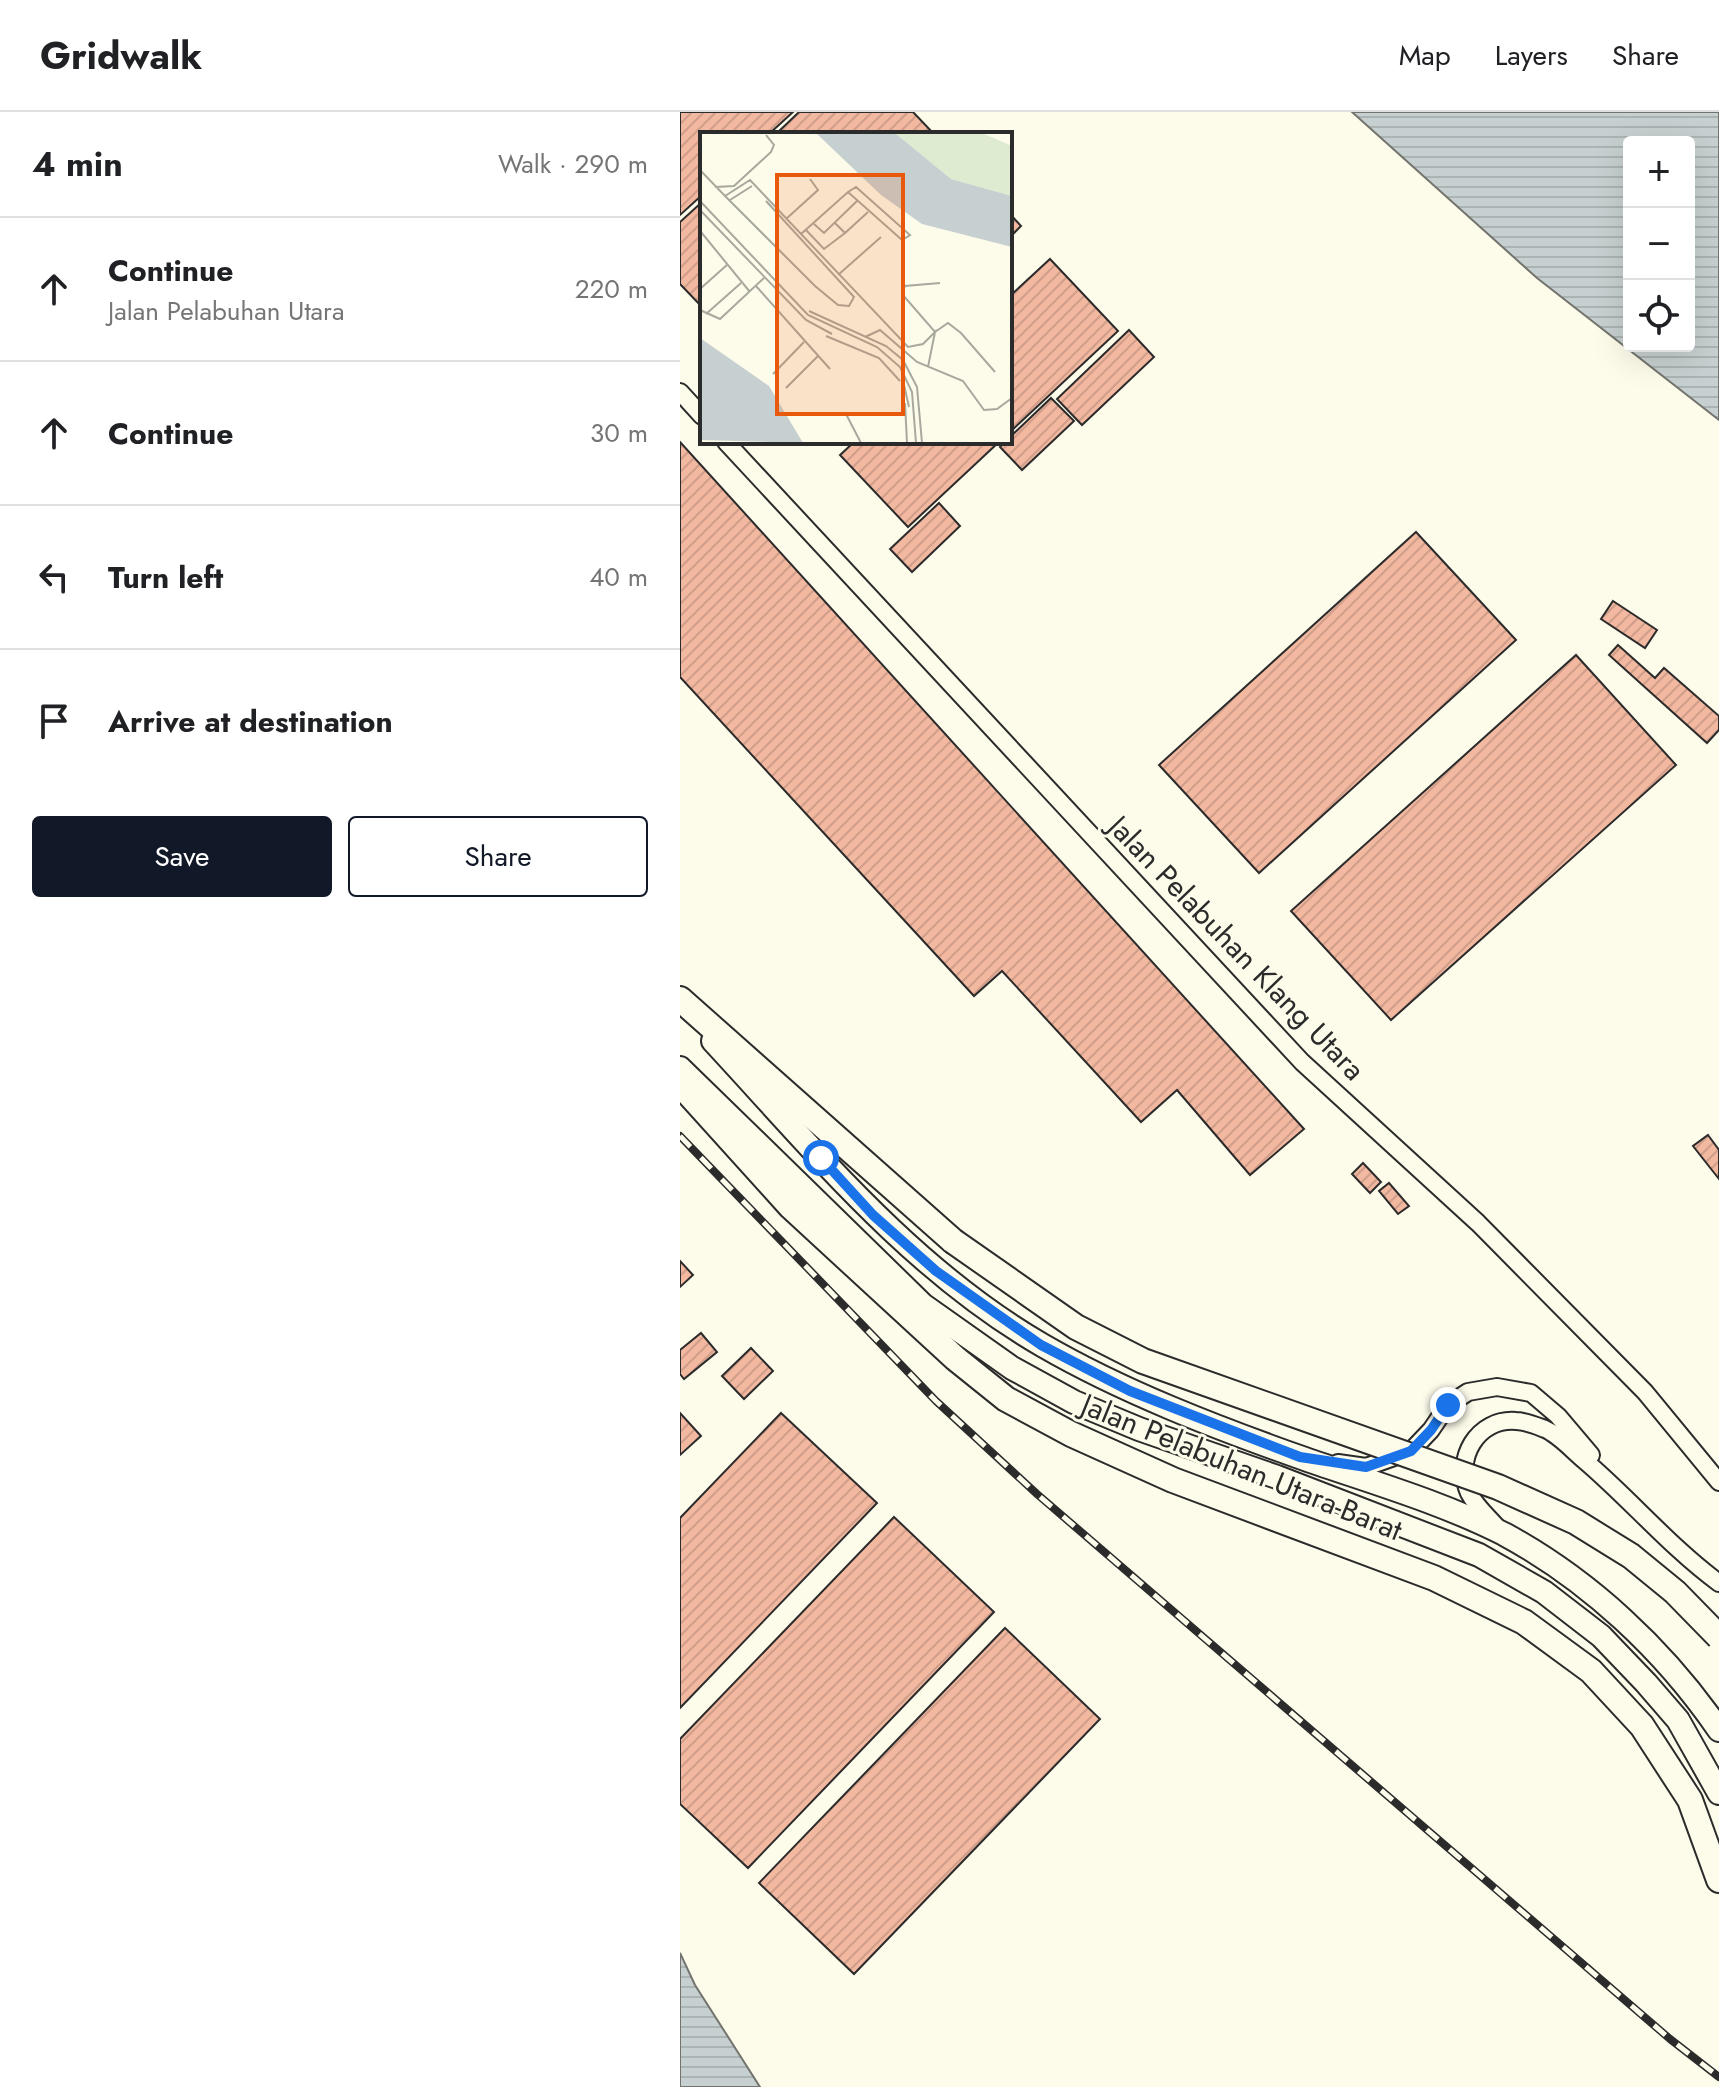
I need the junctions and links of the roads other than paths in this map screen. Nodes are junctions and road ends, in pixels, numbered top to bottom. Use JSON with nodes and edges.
{"nodes":[{"id":1,"x":680,"y":392,"type":"edge"},
{"id":2,"x":700,"y":414,"type":"edge"},
{"id":3,"x":728,"y":444,"type":"edge"},
{"id":4,"x":680,"y":1002,"type":"edge"},
{"id":5,"x":680,"y":1068,"type":"edge"},
{"id":6,"x":680,"y":1084,"type":"edge"},
{"id":7,"x":1300,"y":1457,"type":"junction"},
{"id":8,"x":1719,"y":1482,"type":"edge"},
{"id":9,"x":1620,"y":1490,"type":"junction"},
{"id":10,"x":1504,"y":1535,"type":"junction"},
{"id":11,"x":1719,"y":1583,"type":"edge"},
{"id":12,"x":1719,"y":1637,"type":"edge"},
{"id":13,"x":1719,"y":1730,"type":"edge"},
{"id":14,"x":1717,"y":1787,"type":"edge"},
{"id":15,"x":1719,"y":1880,"type":"edge"}],
"edges":[{"from":1,"to":2,"type":"street"},
{"from":3,"to":8,"type":"street","name":"Jalan Pelabuhan Klang Utara"},
{"from":4,"to":7,"type":"main road"},
{"from":4,"to":12,"type":"main road","name":"Jalan Pelabuhan Utara-Barat","bridge":true},
{"from":5,"to":14,"type":"main road"},
{"from":6,"to":15,"type":"main road","name":"Jalan Pelabuhan Utara-Barat"},
{"from":7,"to":9,"type":"street"},
{"from":7,"to":10,"type":"main road"},
{"from":9,"to":10,"type":"street"},
{"from":9,"to":11,"type":"street"},
{"from":10,"to":13,"type":"main road"}]}
